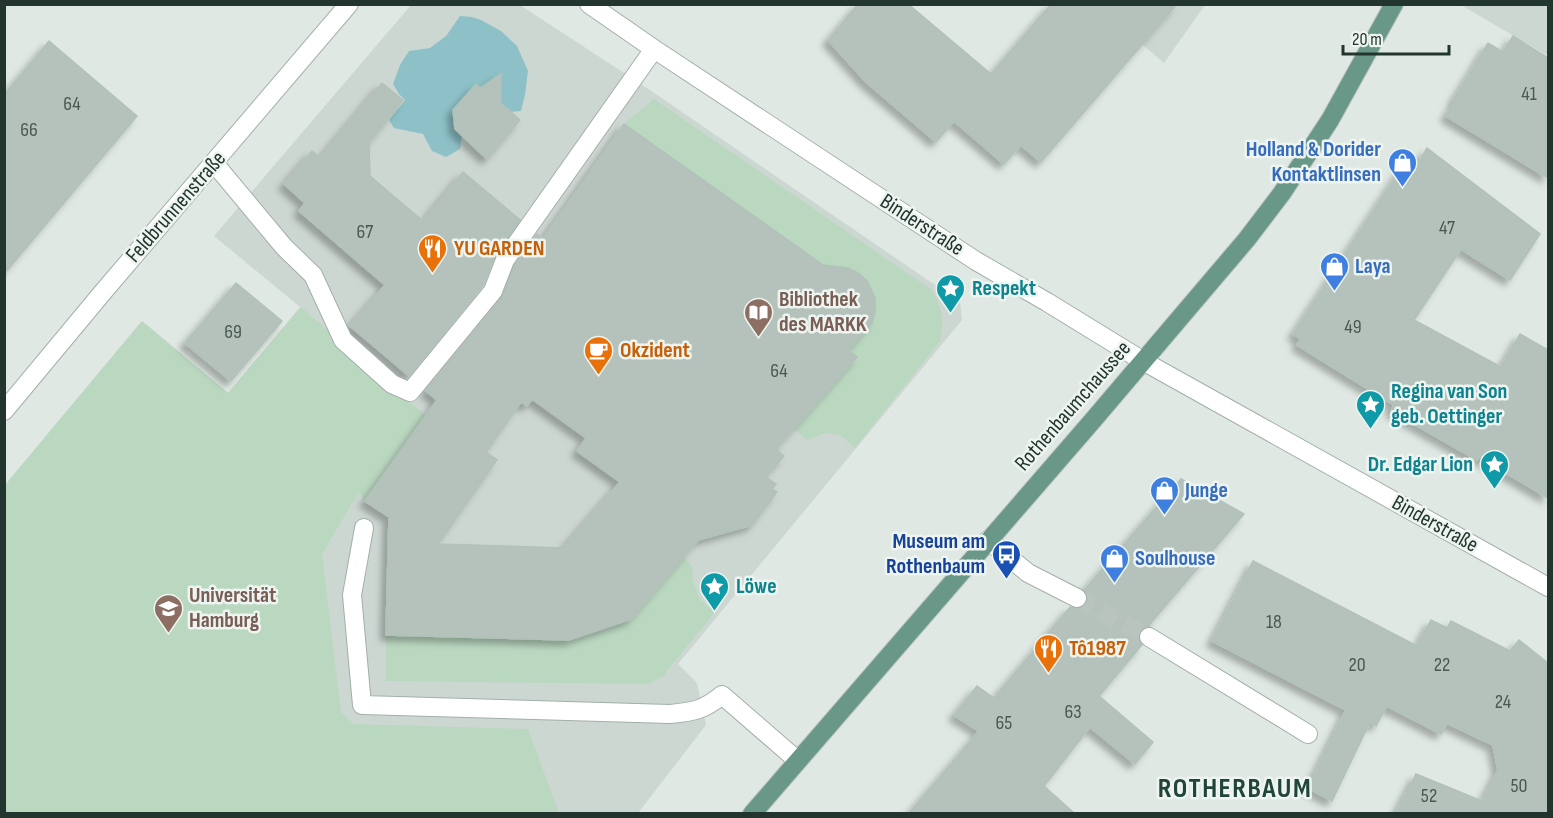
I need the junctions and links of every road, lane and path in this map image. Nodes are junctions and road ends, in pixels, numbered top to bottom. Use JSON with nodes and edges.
{"nodes":[{"id":1,"x":349,"y":4,"type":"edge"},
{"id":2,"x":589,"y":4,"type":"edge"},
{"id":3,"x":1394,"y":4,"type":"edge"},
{"id":4,"x":654,"y":49,"type":"junction"},
{"id":5,"x":214,"y":163,"type":"junction"},
{"id":6,"x":1143,"y":362,"type":"junction"},
{"id":7,"x":4,"y":411,"type":"edge"},
{"id":8,"x":364,"y":528,"type":"dead end"},
{"id":9,"x":988,"y":540,"type":"junction"},
{"id":10,"x":1548,"y":587,"type":"edge"},
{"id":11,"x":1077,"y":598,"type":"tunnel mouth"},
{"id":12,"x":1149,"y":637,"type":"tunnel mouth"},
{"id":13,"x":1308,"y":734,"type":"dead end"},
{"id":14,"x":797,"y":760,"type":"junction"},
{"id":15,"x":752,"y":813,"type":"edge"}],
"edges":[{"from":1,"to":5,"type":"street","name":"Feldbrunnenstraße"},
{"from":2,"to":4,"type":"street","name":"Binderstraße"},
{"from":3,"to":6,"type":"main road","name":"Rothenbaumchaussee"},
{"from":4,"to":5,"type":"street"},
{"from":4,"to":6,"type":"street","name":"Binderstraße"},
{"from":5,"to":7,"type":"street","name":"Feldbrunnenstraße"},
{"from":6,"to":9,"type":"main road","name":"Rothenbaumchaussee"},
{"from":6,"to":10,"type":"street","name":"Binderstraße"},
{"from":8,"to":14,"type":"street"},
{"from":9,"to":11,"type":"street"},
{"from":9,"to":14,"type":"main road","name":"Rothenbaumchaussee"},
{"from":12,"to":13,"type":"street"},
{"from":14,"to":15,"type":"main road","name":"Rothenbaumchaussee"}]}
